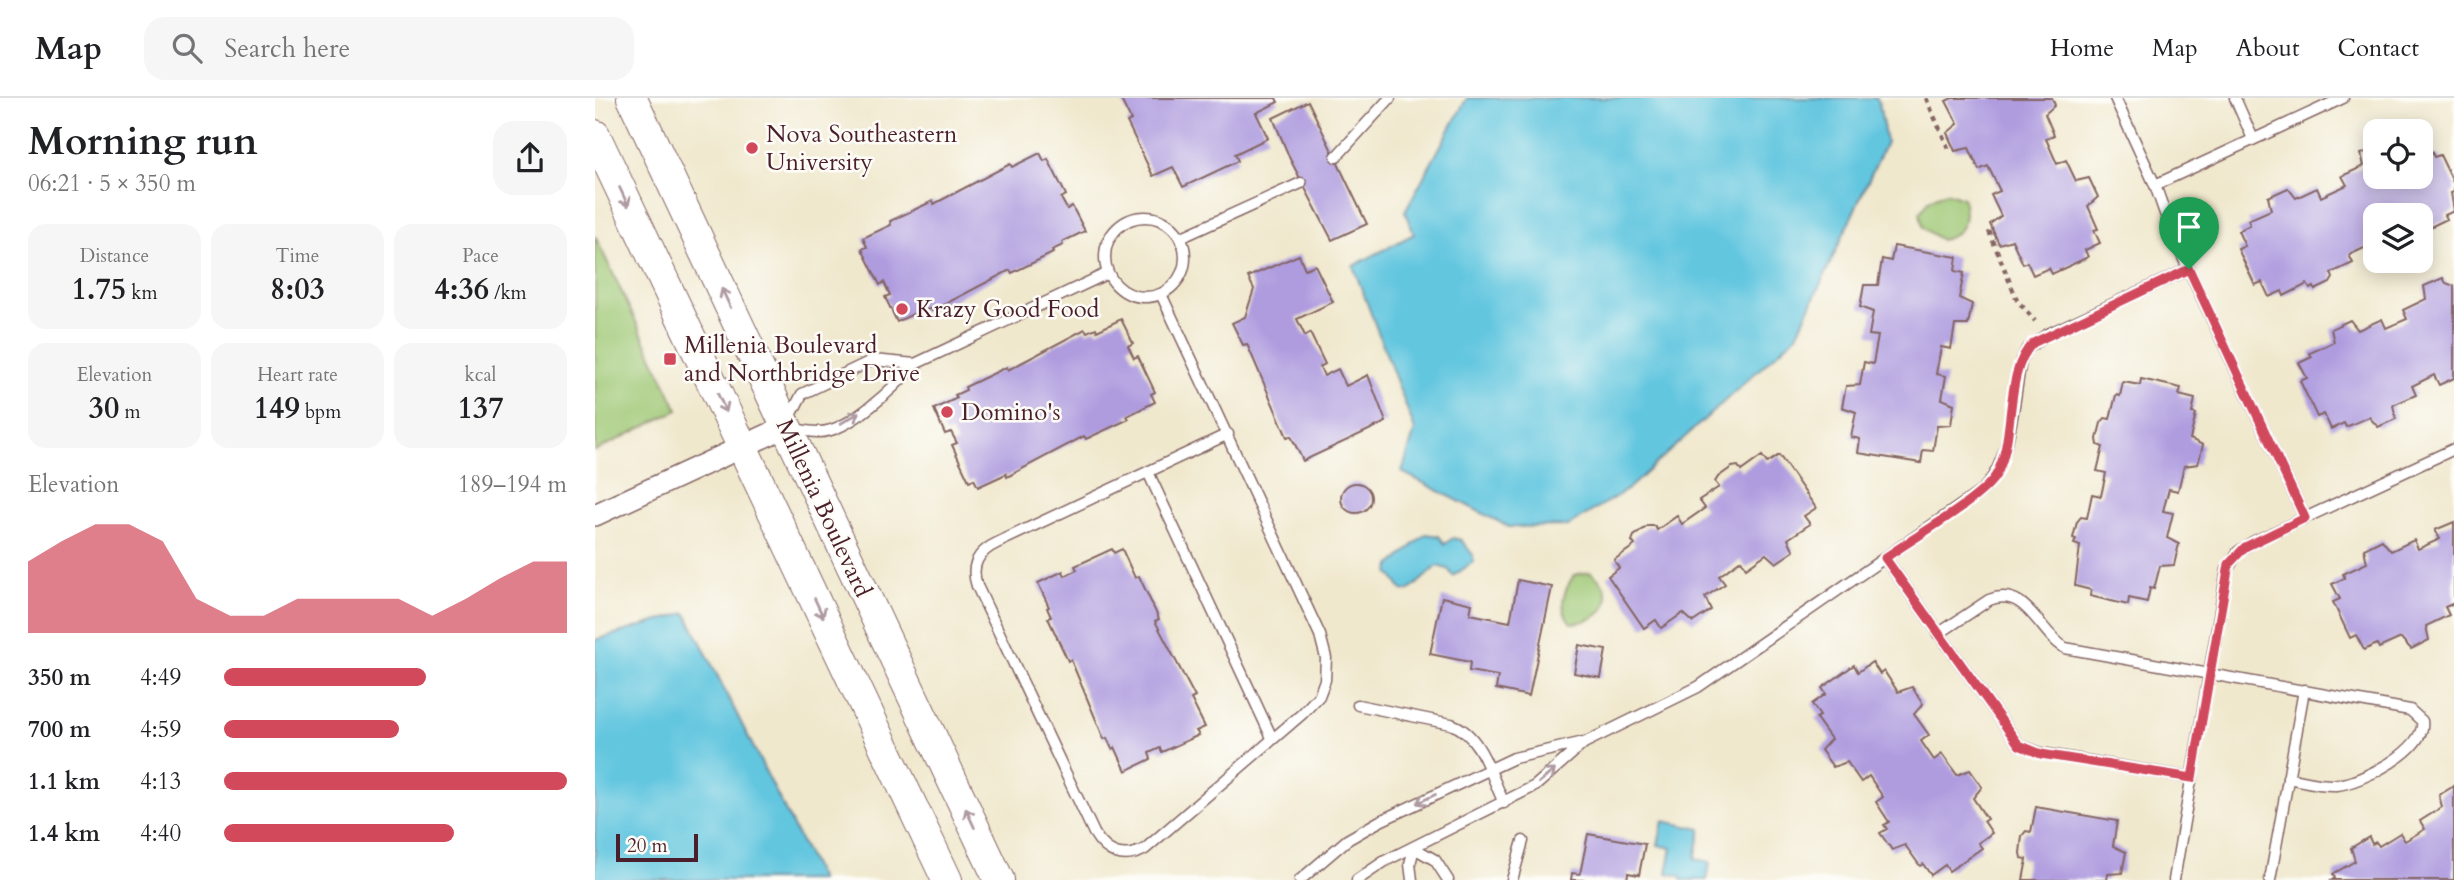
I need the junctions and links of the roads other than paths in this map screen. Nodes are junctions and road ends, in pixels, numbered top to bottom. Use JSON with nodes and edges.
{"nodes":[{"id":1,"x":632,"y":98,"type":"edge"},
{"id":2,"x":1390,"y":98,"type":"edge"},
{"id":3,"x":2115,"y":98,"type":"edge"},
{"id":4,"x":2235,"y":98,"type":"edge"},
{"id":5,"x":2343,"y":98,"type":"edge"},
{"id":6,"x":595,"y":135,"type":"edge"},
{"id":7,"x":2253,"y":139,"type":"junction"},
{"id":8,"x":1336,"y":157,"type":"dead end"},
{"id":9,"x":1301,"y":183,"type":"dead end"},
{"id":10,"x":2155,"y":185,"type":"junction"},
{"id":11,"x":1180,"y":238,"type":"junction"},
{"id":12,"x":2189,"y":269,"type":"junction"},
{"id":13,"x":1108,"y":273,"type":"junction"},
{"id":14,"x":1161,"y":293,"type":"junction"},
{"id":15,"x":915,"y":364,"type":"junction"},
{"id":16,"x":785,"y":427,"type":"junction"},
{"id":17,"x":1229,"y":434,"type":"junction"},
{"id":18,"x":742,"y":446,"type":"junction"},
{"id":19,"x":2454,"y":449,"type":"edge"},
{"id":20,"x":1148,"y":472,"type":"junction"},
{"id":21,"x":595,"y":515,"type":"edge"},
{"id":22,"x":2305,"y":518,"type":"junction"},
{"id":23,"x":1885,"y":558,"type":"junction"},
{"id":24,"x":1938,"y":634,"type":"junction"},
{"id":25,"x":2209,"y":673,"type":"junction"},
{"id":26,"x":2304,"y":690,"type":"junction"},
{"id":27,"x":1358,"y":705,"type":"dead end"},
{"id":28,"x":1272,"y":738,"type":"junction"},
{"id":29,"x":1584,"y":743,"type":"junction"},
{"id":30,"x":1488,"y":770,"type":"junction"},
{"id":31,"x":2192,"y":778,"type":"junction"},
{"id":32,"x":2288,"y":778,"type":"junction"},
{"id":33,"x":1504,"y":803,"type":"junction"},
{"id":34,"x":1523,"y":841,"type":"dead end"},
{"id":35,"x":1414,"y":848,"type":"junction"},
{"id":36,"x":947,"y":880,"type":"edge"},
{"id":37,"x":999,"y":880,"type":"edge"},
{"id":38,"x":1300,"y":880,"type":"edge"},
{"id":39,"x":1357,"y":880,"type":"edge"},
{"id":40,"x":1412,"y":880,"type":"edge"},
{"id":41,"x":1448,"y":880,"type":"edge"},
{"id":42,"x":1512,"y":880,"type":"edge"},
{"id":43,"x":2174,"y":880,"type":"edge"},
{"id":44,"x":2270,"y":880,"type":"edge"}],
"edges":[{"from":16,"to":1,"type":"street","name":"Millenia Boulevard","one_way":true},
{"from":2,"to":8,"type":"lane"},
{"from":3,"to":10,"type":"lane"},
{"from":4,"to":7,"type":"lane"},
{"from":5,"to":7,"type":"lane"},
{"from":6,"to":18,"type":"street","name":"Millenia Boulevard","one_way":true},
{"from":7,"to":10,"type":"lane"},
{"from":9,"to":11,"type":"lane"},
{"from":10,"to":12,"type":"lane"},
{"from":11,"to":13,"type":"lane"},
{"from":11,"to":14,"type":"lane"},
{"from":12,"to":22,"type":"lane"},
{"from":12,"to":23,"type":"lane"},
{"from":13,"to":14,"type":"lane"},
{"from":13,"to":15,"type":"lane"},
{"from":14,"to":17,"type":"lane"},
{"from":16,"to":15,"type":"lane","one_way":true},
{"from":15,"to":16,"type":"lane"},
{"from":16,"to":18,"type":"street"},
{"from":37,"to":16,"type":"street","name":"Millenia Boulevard","one_way":true},
{"from":17,"to":20,"type":"lane"},
{"from":17,"to":28,"type":"lane"},
{"from":18,"to":21,"type":"street"},
{"from":18,"to":36,"type":"street","name":"Millenia Boulevard","one_way":true},
{"from":19,"to":22,"type":"lane"},
{"from":20,"to":28,"type":"lane"},
{"from":20,"to":28,"type":"lane"},
{"from":22,"to":25,"type":"lane"},
{"from":23,"to":24,"type":"lane"},
{"from":23,"to":29,"type":"lane"},
{"from":24,"to":25,"type":"lane"},
{"from":24,"to":31,"type":"lane"},
{"from":25,"to":26,"type":"lane"},
{"from":25,"to":31,"type":"lane"},
{"from":26,"to":32,"type":"lane"},
{"from":26,"to":32,"type":"lane"},
{"from":27,"to":30,"type":"lane"},
{"from":29,"to":30,"type":"lane"},
{"from":33,"to":29,"type":"lane","one_way":true},
{"from":30,"to":33,"type":"lane"},
{"from":30,"to":38,"type":"lane","one_way":true},
{"from":31,"to":43,"type":"lane"},
{"from":32,"to":44,"type":"lane"},
{"from":33,"to":35,"type":"lane"},
{"from":34,"to":42,"type":"lane"},
{"from":35,"to":39,"type":"lane"},
{"from":35,"to":40,"type":"lane"},
{"from":35,"to":41,"type":"lane"}]}
